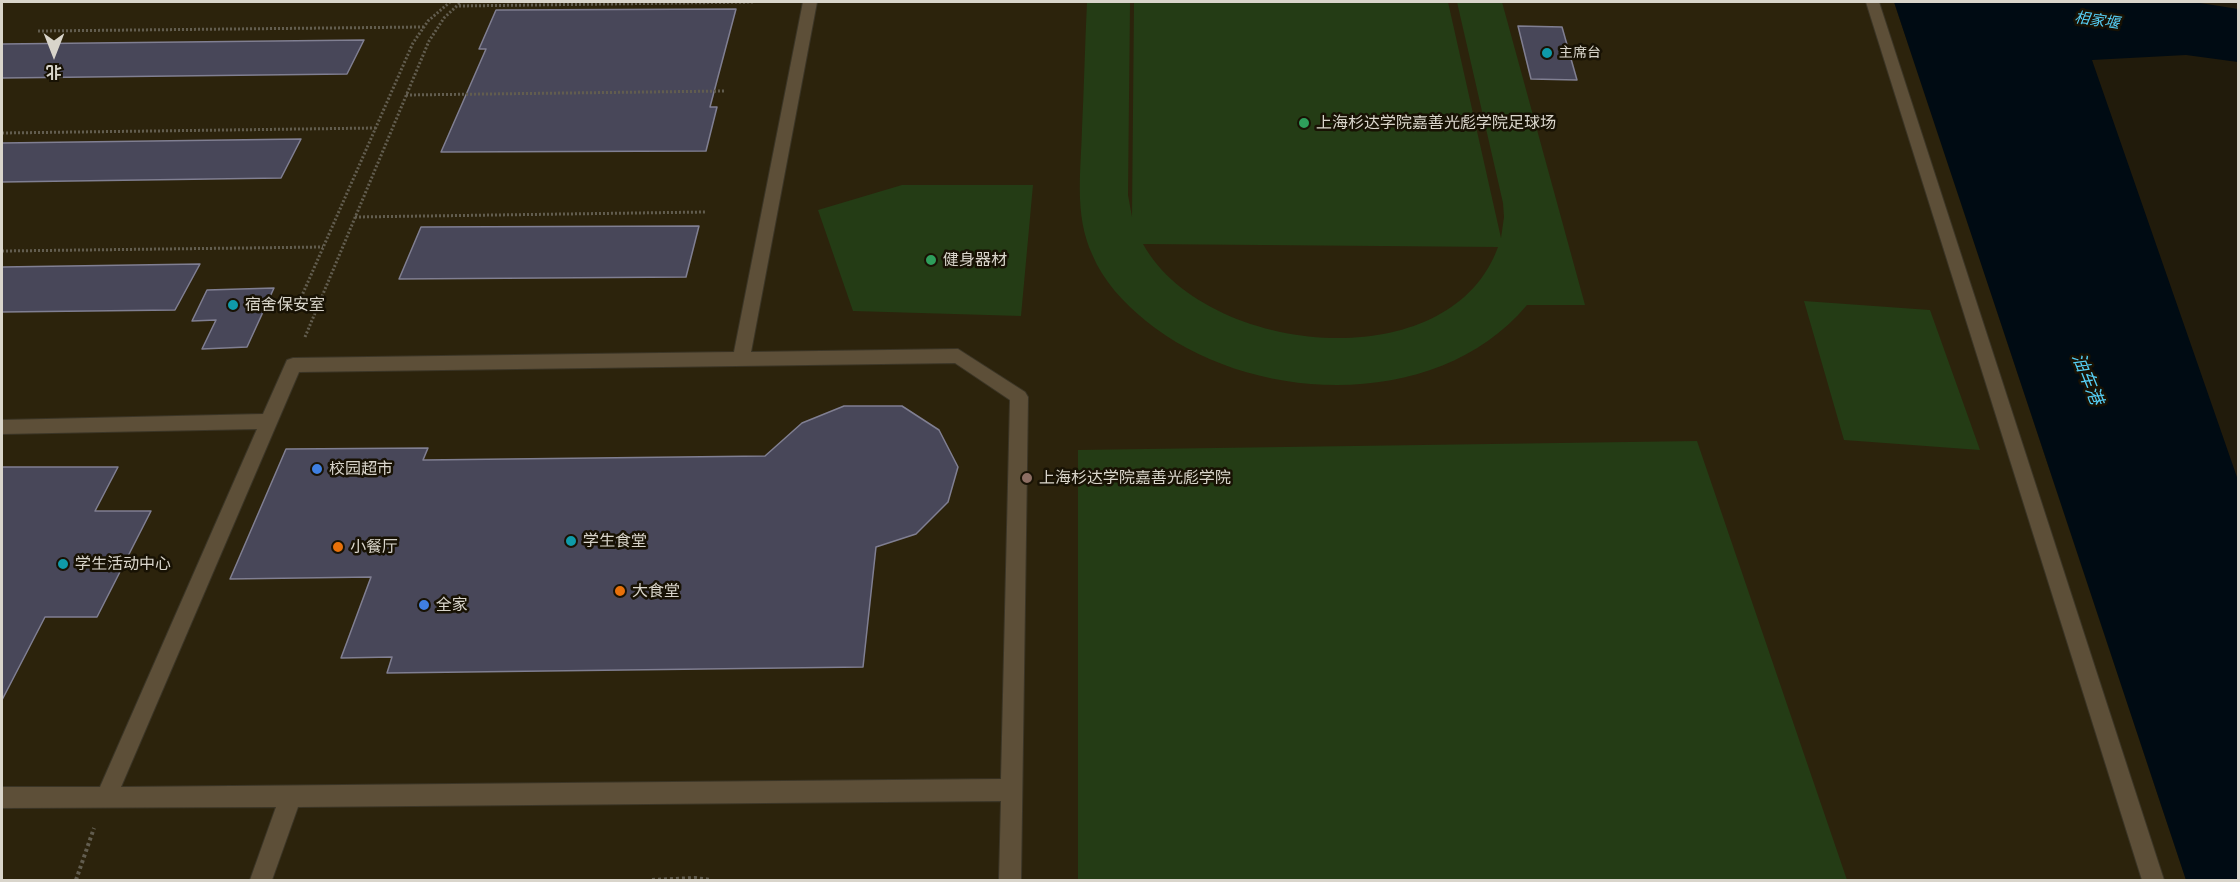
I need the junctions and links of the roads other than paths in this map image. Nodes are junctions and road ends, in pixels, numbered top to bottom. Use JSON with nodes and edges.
{"nodes":[{"id":1,"x":810,"y":2,"type":"edge"},
{"id":2,"x":1872,"y":2,"type":"edge"},
{"id":3,"x":741,"y":359,"type":"junction"},
{"id":4,"x":269,"y":421,"type":"junction"},
{"id":5,"x":2,"y":427,"type":"edge"},
{"id":6,"x":1012,"y":790,"type":"junction"},
{"id":7,"x":291,"y":796,"type":"junction"},
{"id":8,"x":106,"y":797,"type":"junction"},
{"id":9,"x":2,"y":798,"type":"edge"},
{"id":10,"x":261,"y":880,"type":"edge"},
{"id":11,"x":1010,"y":880,"type":"edge"},
{"id":12,"x":2153,"y":880,"type":"edge"}],
"edges":[{"from":1,"to":3,"type":"lane"},
{"from":2,"to":12,"type":"lane"},
{"from":3,"to":4,"type":"lane"},
{"from":3,"to":6,"type":"lane"},
{"from":4,"to":5,"type":"lane"},
{"from":4,"to":8,"type":"lane"},
{"from":6,"to":7,"type":"lane"},
{"from":6,"to":11,"type":"lane"},
{"from":7,"to":8,"type":"lane"},
{"from":7,"to":10,"type":"lane"},
{"from":8,"to":9,"type":"lane"}]}
